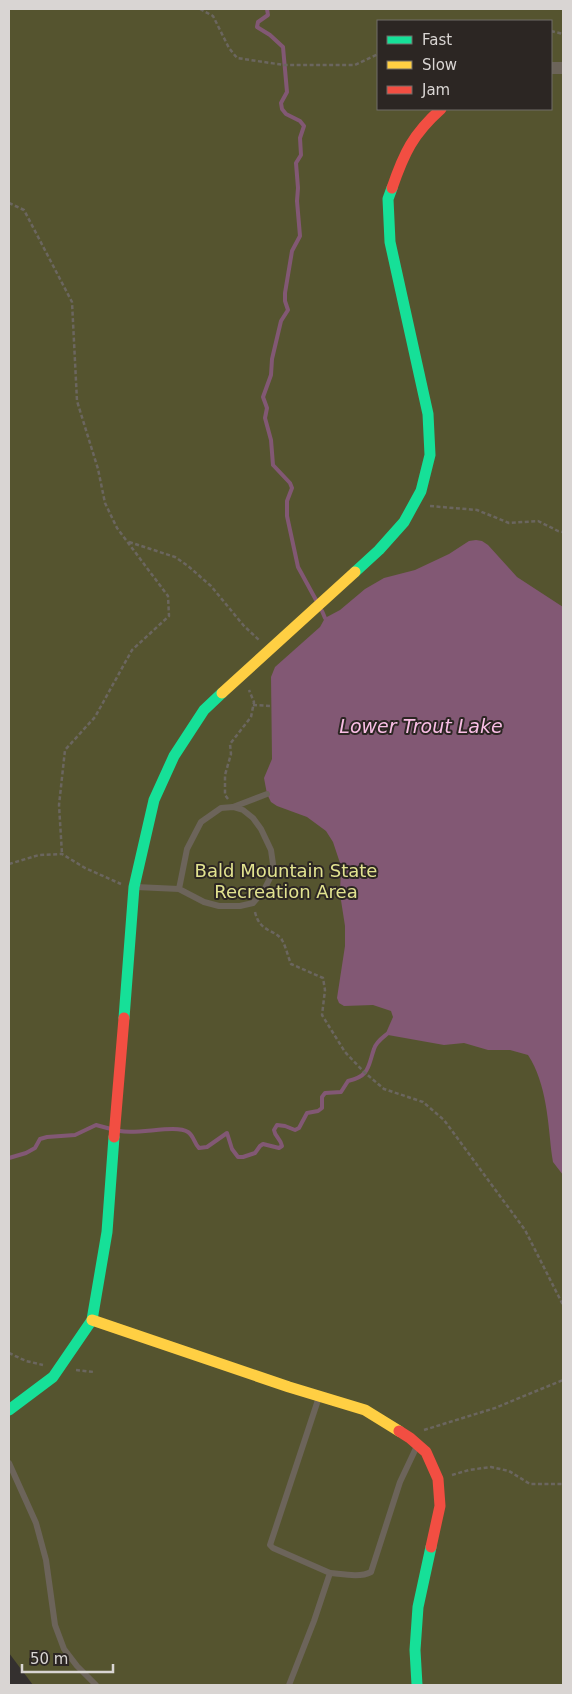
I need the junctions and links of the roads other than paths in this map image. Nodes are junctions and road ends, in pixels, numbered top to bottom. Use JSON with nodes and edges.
{"nodes":[{"id":1,"x":440,"y":110,"type":"edge"},
{"id":2,"x":267,"y":794,"type":"dead end"},
{"id":3,"x":233,"y":806,"type":"junction"},
{"id":4,"x":134,"y":887,"type":"junction"},
{"id":5,"x":179,"y":889,"type":"junction"},
{"id":6,"x":92,"y":1320,"type":"junction"},
{"id":7,"x":320,"y":1396,"type":"junction"},
{"id":8,"x":9,"y":1410,"type":"edge"},
{"id":9,"x":418,"y":1445,"type":"junction"},
{"id":10,"x":9,"y":1463,"type":"edge"},
{"id":11,"x":330,"y":1572,"type":"junction"},
{"id":12,"x":96,"y":1685,"type":"edge"},
{"id":13,"x":289,"y":1685,"type":"edge"},
{"id":14,"x":417,"y":1685,"type":"edge"}],
"edges":[{"from":1,"to":4,"type":"street"},
{"from":2,"to":3,"type":"lane"},
{"from":3,"to":5,"type":"lane"},
{"from":3,"to":5,"type":"lane"},
{"from":4,"to":5,"type":"lane"},
{"from":4,"to":6,"type":"street"},
{"from":6,"to":7,"type":"street"},
{"from":6,"to":8,"type":"street"},
{"from":7,"to":9,"type":"street"},
{"from":7,"to":11,"type":"lane"},
{"from":9,"to":11,"type":"lane"},
{"from":9,"to":14,"type":"street"},
{"from":10,"to":12,"type":"lane"},
{"from":11,"to":13,"type":"lane"}]}
